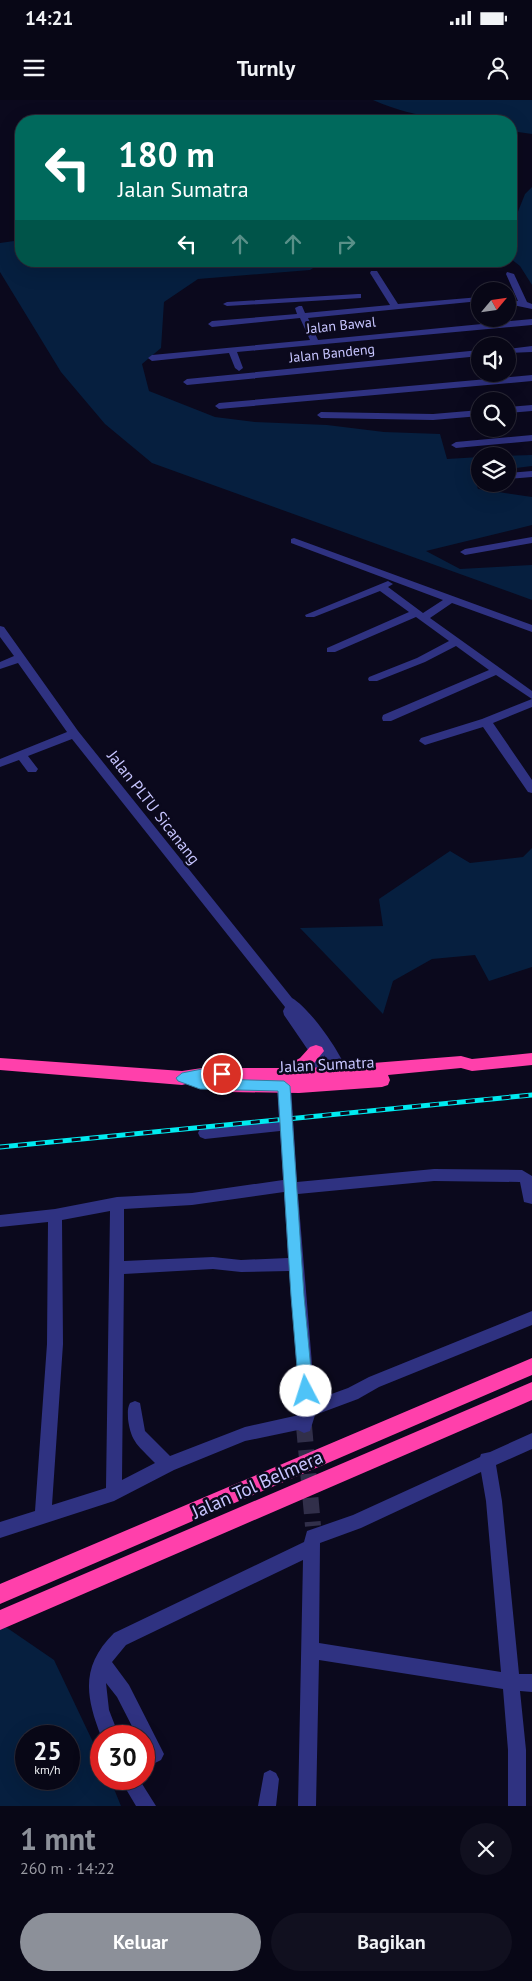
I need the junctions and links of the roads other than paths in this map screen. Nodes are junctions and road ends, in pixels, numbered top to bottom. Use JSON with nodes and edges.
{"nodes":[{"id":1,"x":374,"y":273,"type":"dead end"},
{"id":2,"x":510,"y":274,"type":"dead end"},
{"id":3,"x":358,"y":296,"type":"dead end"},
{"id":4,"x":294,"y":299,"type":"junction"},
{"id":5,"x":471,"y":300,"type":"edge"},
{"id":6,"x":516,"y":303,"type":"edge"},
{"id":7,"x":523,"y":303,"type":"junction"},
{"id":8,"x":227,"y":304,"type":"dead end"},
{"id":9,"x":395,"y":306,"type":"junction"},
{"id":10,"x":532,"y":307,"type":"edge"},
{"id":11,"x":302,"y":314,"type":"junction"},
{"id":12,"x":532,"y":322,"type":"edge"},
{"id":13,"x":212,"y":324,"type":"dead end"},
{"id":14,"x":315,"y":342,"type":"junction"},
{"id":15,"x":532,"y":349,"type":"edge"},
{"id":16,"x":232,"y":350,"type":"junction"},
{"id":17,"x":516,"y":350,"type":"edge"},
{"id":18,"x":471,"y":354,"type":"edge"},
{"id":19,"x":152,"y":358,"type":"dead end"},
{"id":20,"x":239,"y":368,"type":"dead end"},
{"id":21,"x":532,"y":378,"type":"edge"},
{"id":22,"x":187,"y":382,"type":"dead end"},
{"id":23,"x":219,"y":406,"type":"dead end"},
{"id":24,"x":532,"y":408,"type":"edge"},
{"id":25,"x":516,"y":409,"type":"edge"},
{"id":26,"x":471,"y":414,"type":"edge"},
{"id":27,"x":321,"y":415,"type":"dead end"},
{"id":28,"x":532,"y":438,"type":"edge"},
{"id":29,"x":456,"y":445,"type":"dead end"},
{"id":30,"x":532,"y":474,"type":"edge"},
{"id":31,"x":516,"y":475,"type":"edge"},
{"id":32,"x":294,"y":540,"type":"dead end"},
{"id":33,"x":532,"y":540,"type":"edge"},
{"id":34,"x":465,"y":552,"type":"dead end"},
{"id":35,"x":399,"y":580,"type":"junction"},
{"id":36,"x":381,"y":587,"type":"junction"},
{"id":37,"x":451,"y":600,"type":"junction"},
{"id":38,"x":310,"y":615,"type":"dead end"},
{"id":39,"x":421,"y":615,"type":"junction"},
{"id":40,"x":532,"y":630,"type":"edge"},
{"id":41,"x":1,"y":631,"type":"edge"},
{"id":42,"x":457,"y":641,"type":"junction"},
{"id":43,"x":330,"y":650,"type":"dead end"},
{"id":44,"x":20,"y":658,"type":"junction"},
{"id":45,"x":0,"y":666,"type":"edge"},
{"id":46,"x":497,"y":671,"type":"junction"},
{"id":47,"x":373,"y":678,"type":"dead end"},
{"id":48,"x":532,"y":696,"type":"edge"},
{"id":49,"x":532,"y":703,"type":"edge"},
{"id":50,"x":387,"y":718,"type":"dead end"},
{"id":51,"x":486,"y":722,"type":"junction"},
{"id":52,"x":74,"y":734,"type":"junction"},
{"id":53,"x":425,"y":741,"type":"dead end"},
{"id":54,"x":21,"y":754,"type":"junction"},
{"id":55,"x":0,"y":763,"type":"edge"},
{"id":56,"x":32,"y":769,"type":"dead end"},
{"id":57,"x":532,"y":789,"type":"edge"},
{"id":58,"x":287,"y":1002,"type":"junction"},
{"id":59,"x":316,"y":1051,"type":"junction"},
{"id":60,"x":532,"y":1059,"type":"edge"},
{"id":61,"x":0,"y":1064,"type":"edge"},
{"id":62,"x":343,"y":1079,"type":"junction"},
{"id":63,"x":324,"y":1080,"type":"junction"},
{"id":64,"x":282,"y":1081,"type":"junction"},
{"id":65,"x":287,"y":1125,"type":"junction"},
{"id":66,"x":205,"y":1133,"type":"dead end"},
{"id":67,"x":290,"y":1187,"type":"junction"},
{"id":68,"x":532,"y":1198,"type":"edge"},
{"id":69,"x":117,"y":1203,"type":"junction"},
{"id":70,"x":55,"y":1215,"type":"junction"},
{"id":71,"x":0,"y":1221,"type":"edge"},
{"id":72,"x":296,"y":1264,"type":"junction"},
{"id":73,"x":115,"y":1268,"type":"junction"},
{"id":74,"x":532,"y":1318,"type":"edge"},
{"id":75,"x":532,"y":1366,"type":"edge"},
{"id":76,"x":532,"y":1391,"type":"edge"},
{"id":77,"x":135,"y":1408,"type":"dead end"},
{"id":78,"x":305,"y":1419,"type":"junction"},
{"id":79,"x":532,"y":1441,"type":"edge"},
{"id":80,"x":487,"y":1459,"type":"junction"},
{"id":81,"x":168,"y":1465,"type":"junction"},
{"id":82,"x":114,"y":1493,"type":"junction"},
{"id":83,"x":43,"y":1515,"type":"junction"},
{"id":84,"x":0,"y":1530,"type":"edge"},
{"id":85,"x":312,"y":1536,"type":"junction"},
{"id":86,"x":7,"y":1591,"type":"edge"},
{"id":87,"x":0,"y":1620,"type":"edge"},
{"id":88,"x":311,"y":1650,"type":"junction"},
{"id":89,"x":101,"y":1662,"type":"junction"},
{"id":90,"x":510,"y":1682,"type":"junction"},
{"id":91,"x":532,"y":1683,"type":"edge"},
{"id":92,"x":106,"y":1725,"type":"edge"},
{"id":93,"x":140,"y":1725,"type":"edge"},
{"id":94,"x":270,"y":1779,"type":"dead end"},
{"id":95,"x":136,"y":1790,"type":"edge"},
{"id":96,"x":147,"y":1806,"type":"edge"},
{"id":97,"x":267,"y":1806,"type":"edge"},
{"id":98,"x":307,"y":1806,"type":"edge"},
{"id":99,"x":517,"y":1806,"type":"edge"}],
"edges":[{"from":1,"to":9,"type":"street"},
{"from":2,"to":7,"type":"street"},
{"from":3,"to":4,"type":"street"},
{"from":4,"to":8,"type":"street"},
{"from":4,"to":11,"type":"street"},
{"from":5,"to":9,"type":"street"},
{"from":6,"to":7,"type":"street"},
{"from":7,"to":10,"type":"street"},
{"from":9,"to":11,"type":"street"},
{"from":11,"to":13,"type":"street"},
{"from":11,"to":14,"type":"street"},
{"from":12,"to":14,"type":"street","name":"Jalan Bawal"},
{"from":14,"to":16,"type":"street","name":"Jalan Bawal"},
{"from":15,"to":17,"type":"street"},
{"from":16,"to":19,"type":"street","name":"Jalan Bawal"},
{"from":16,"to":20,"type":"street"},
{"from":18,"to":22,"type":"street","name":"Jalan Bandeng"},
{"from":21,"to":23,"type":"street"},
{"from":24,"to":25,"type":"street"},
{"from":26,"to":27,"type":"street"},
{"from":28,"to":29,"type":"street"},
{"from":30,"to":31,"type":"street"},
{"from":32,"to":35,"type":"street"},
{"from":33,"to":34,"type":"street"},
{"from":35,"to":36,"type":"street"},
{"from":35,"to":37,"type":"street"},
{"from":36,"to":38,"type":"street"},
{"from":36,"to":39,"type":"street"},
{"from":37,"to":39,"type":"street"},
{"from":37,"to":40,"type":"street"},
{"from":39,"to":42,"type":"street"},
{"from":39,"to":43,"type":"street"},
{"from":41,"to":44,"type":"street","name":"Jalan PLTU Sicanang"},
{"from":42,"to":46,"type":"street"},
{"from":42,"to":47,"type":"street"},
{"from":44,"to":45,"type":"street"},
{"from":44,"to":52,"type":"street","name":"Jalan PLTU Sicanang"},
{"from":46,"to":48,"type":"street"},
{"from":46,"to":50,"type":"street"},
{"from":49,"to":51,"type":"street"},
{"from":51,"to":53,"type":"street"},
{"from":51,"to":57,"type":"street"},
{"from":52,"to":54,"type":"street"},
{"from":52,"to":58,"type":"street","name":"Jalan PLTU Sicanang"},
{"from":54,"to":55,"type":"street"},
{"from":54,"to":56,"type":"street"},
{"from":58,"to":59,"type":"street","name":"Jalan PLTU Sicanang"},
{"from":58,"to":62,"type":"street","name":"Jalan PLTU Sicanang"},
{"from":59,"to":63,"type":"street","name":"Jalan PLTU Sicanang"},
{"from":59,"to":64,"type":"highway"},
{"from":60,"to":62,"type":"highway","name":"Jalan Sumatra"},
{"from":61,"to":64,"type":"highway","name":"Jalan Sumatra"},
{"from":62,"to":63,"type":"highway","name":"Jalan Sumatra"},
{"from":63,"to":64,"type":"highway","name":"Jalan Sumatra"},
{"from":64,"to":65,"type":"street"},
{"from":65,"to":66,"type":"street"},
{"from":65,"to":67,"type":"street"},
{"from":67,"to":68,"type":"street"},
{"from":67,"to":69,"type":"street"},
{"from":67,"to":72,"type":"street"},
{"from":69,"to":70,"type":"street"},
{"from":69,"to":73,"type":"street"},
{"from":70,"to":71,"type":"street"},
{"from":70,"to":83,"type":"street"},
{"from":72,"to":73,"type":"street"},
{"from":72,"to":78,"type":"street"},
{"from":73,"to":82,"type":"street"},
{"from":74,"to":78,"type":"street"},
{"from":75,"to":86,"type":"highway","name":"Jalan Tol Belmera"},
{"from":76,"to":87,"type":"highway","name":"Jalan Tol Belmera"},
{"from":77,"to":81,"type":"street"},
{"from":78,"to":81,"type":"street"},
{"from":79,"to":80,"type":"street"},
{"from":80,"to":85,"type":"street"},
{"from":80,"to":90,"type":"street"},
{"from":81,"to":82,"type":"street"},
{"from":82,"to":83,"type":"street"},
{"from":83,"to":84,"type":"street"},
{"from":85,"to":88,"type":"street"},
{"from":85,"to":89,"type":"street"},
{"from":88,"to":90,"type":"street"},
{"from":88,"to":98,"type":"street"},
{"from":89,"to":92,"type":"street"},
{"from":89,"to":93,"type":"street"},
{"from":90,"to":91,"type":"street"},
{"from":90,"to":99,"type":"street"},
{"from":94,"to":97,"type":"street"},
{"from":95,"to":96,"type":"street"}]}
